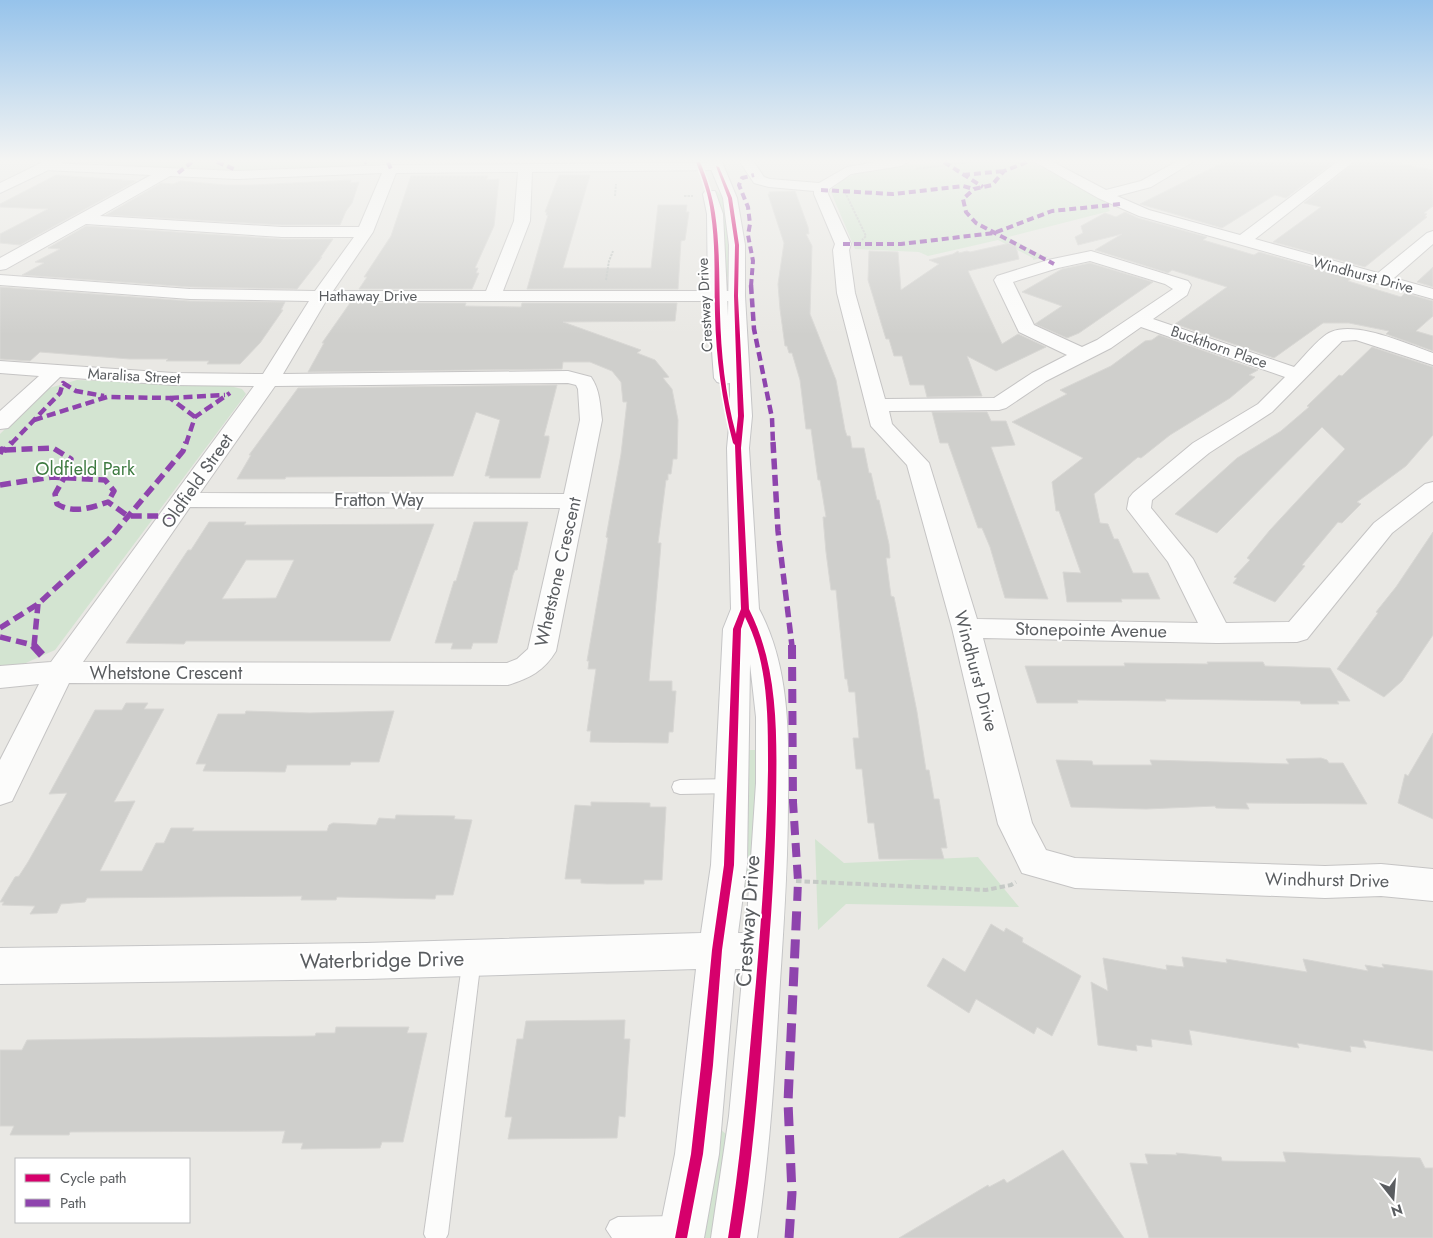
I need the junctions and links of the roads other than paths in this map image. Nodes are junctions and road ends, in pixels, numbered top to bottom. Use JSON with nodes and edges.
{"nodes":[{"id":1,"x":81,"y":220,"type":"edge"},
{"id":2,"x":94,"y":220,"type":"edge"},
{"id":3,"x":371,"y":220,"type":"edge"},
{"id":4,"x":522,"y":220,"type":"edge"},
{"id":5,"x":734,"y":220,"type":"edge"},
{"id":6,"x":832,"y":220,"type":"edge"},
{"id":7,"x":1168,"y":220,"type":"edge"},
{"id":8,"x":1270,"y":220,"type":"edge"},
{"id":9,"x":366,"y":232,"type":"junction"},
{"id":10,"x":1433,"y":236,"type":"edge"},
{"id":11,"x":1242,"y":241,"type":"junction"},
{"id":12,"x":0,"y":265,"type":"edge"},
{"id":13,"x":0,"y":280,"type":"edge"},
{"id":14,"x":1381,"y":280,"type":"junction"},
{"id":15,"x":1433,"y":294,"type":"edge"},
{"id":16,"x":493,"y":295,"type":"junction"},
{"id":17,"x":322,"y":296,"type":"junction"},
{"id":18,"x":726,"y":296,"type":"junction"},
{"id":19,"x":1139,"y":320,"type":"junction"},
{"id":20,"x":1083,"y":355,"type":"junction"},
{"id":21,"x":1433,"y":359,"type":"edge"},
{"id":22,"x":0,"y":367,"type":"edge"},
{"id":23,"x":54,"y":372,"type":"junction"},
{"id":24,"x":1299,"y":375,"type":"junction"},
{"id":25,"x":269,"y":380,"type":"junction"},
{"id":26,"x":877,"y":405,"type":"junction"},
{"id":27,"x":0,"y":423,"type":"edge"},
{"id":28,"x":1433,"y":489,"type":"edge"},
{"id":29,"x":184,"y":500,"type":"junction"},
{"id":30,"x":574,"y":501,"type":"junction"},
{"id":31,"x":745,"y":609,"type":"junction"},
{"id":32,"x":966,"y":628,"type":"junction"},
{"id":33,"x":1218,"y":633,"type":"junction"},
{"id":34,"x":60,"y":672,"type":"junction"},
{"id":35,"x":0,"y":677,"type":"edge"},
{"id":36,"x":732,"y":786,"type":"junction"},
{"id":37,"x":680,"y":787,"type":"dead end"},
{"id":38,"x":0,"y":792,"type":"edge"},
{"id":39,"x":1433,"y":885,"type":"edge"},
{"id":40,"x":717,"y":950,"type":"junction"},
{"id":41,"x":764,"y":951,"type":"junction"},
{"id":42,"x":472,"y":958,"type":"junction"},
{"id":43,"x":0,"y":966,"type":"edge"},
{"id":44,"x":618,"y":1229,"type":"dead end"},
{"id":45,"x":682,"y":1233,"type":"edge"},
{"id":46,"x":436,"y":1234,"type":"dead end"},
{"id":47,"x":734,"y":1238,"type":"edge"}],
"edges":[{"from":1,"to":12,"type":"street"},
{"from":2,"to":9,"type":"street"},
{"from":3,"to":9,"type":"street","name":"Oldfield Street"},
{"from":4,"to":16,"type":"street"},
{"from":5,"to":18,"type":"street","name":"Crestway Drive"},
{"from":6,"to":26,"type":"street","name":"Windhurst Drive"},
{"from":7,"to":11,"type":"street","name":"Windhurst Drive"},
{"from":8,"to":11,"type":"street"},
{"from":9,"to":17,"type":"street","name":"Oldfield Street"},
{"from":10,"to":14,"type":"street"},
{"from":11,"to":14,"type":"street","name":"Windhurst Drive"},
{"from":13,"to":17,"type":"street","name":"Hathaway Drive"},
{"from":14,"to":15,"type":"street","name":"Windhurst Drive"},
{"from":16,"to":17,"type":"street","name":"Hathaway Drive"},
{"from":16,"to":18,"type":"street","name":"Hathaway Drive"},
{"from":17,"to":25,"type":"street","name":"Oldfield Street"},
{"from":18,"to":31,"type":"street","name":"Crestway Drive"},
{"from":19,"to":20,"type":"street"},
{"from":19,"to":20,"type":"street"},
{"from":19,"to":24,"type":"street","name":"Buckthorn Place"},
{"from":20,"to":26,"type":"street"},
{"from":21,"to":24,"type":"street"},
{"from":22,"to":23,"type":"street","name":"Maralisa Street"},
{"from":23,"to":25,"type":"street","name":"Maralisa Street"},
{"from":23,"to":27,"type":"street"},
{"from":24,"to":33,"type":"street"},
{"from":25,"to":29,"type":"street","name":"Oldfield Street"},
{"from":25,"to":30,"type":"street","name":"Whetstone Crescent"},
{"from":26,"to":32,"type":"street","name":"Windhurst Drive"},
{"from":28,"to":33,"type":"street","name":"Stonepointe Avenue"},
{"from":29,"to":30,"type":"street","name":"Fratton Way"},
{"from":29,"to":34,"type":"street","name":"Oldfield Street"},
{"from":30,"to":34,"type":"street","name":"Whetstone Crescent"},
{"from":31,"to":36,"type":"street","name":"Crestway Drive"},
{"from":31,"to":41,"type":"street","name":"Crestway Drive"},
{"from":32,"to":33,"type":"street","name":"Stonepointe Avenue"},
{"from":32,"to":39,"type":"street","name":"Windhurst Drive"},
{"from":34,"to":35,"type":"street","name":"Whetstone Crescent"},
{"from":34,"to":38,"type":"street","name":"Oldfield Street"},
{"from":36,"to":37,"type":"lane"},
{"from":36,"to":40,"type":"street","name":"Crestway Drive"},
{"from":40,"to":41,"type":"street","name":"Waterbridge Drive"},
{"from":40,"to":42,"type":"street","name":"Waterbridge Drive"},
{"from":40,"to":45,"type":"street","name":"Crestway Drive"},
{"from":41,"to":47,"type":"street","name":"Crestway Drive"},
{"from":42,"to":43,"type":"street","name":"Waterbridge Drive"},
{"from":42,"to":46,"type":"lane"},
{"from":44,"to":45,"type":"lane"}]}
